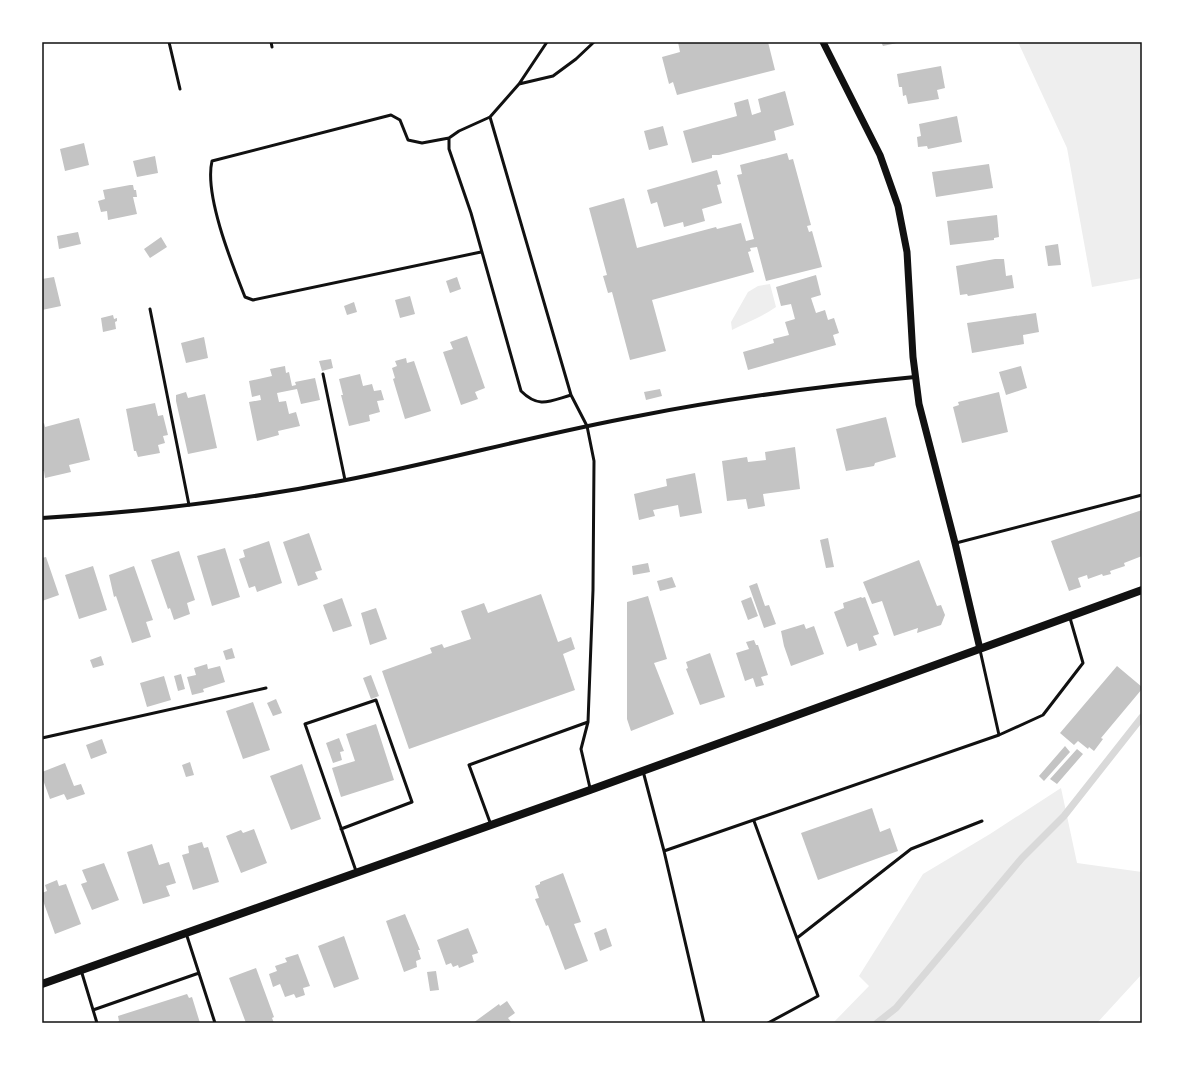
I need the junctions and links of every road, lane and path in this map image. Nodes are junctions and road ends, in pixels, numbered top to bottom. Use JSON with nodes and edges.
{"nodes":[{"id":1,"x":170,"y":42,"type":"edge"},
{"id":2,"x":271,"y":42,"type":"edge"},
{"id":3,"x":547,"y":42,"type":"edge"},
{"id":4,"x":594,"y":42,"type":"edge"},
{"id":5,"x":823,"y":42,"type":"edge"},
{"id":6,"x":272,"y":47,"type":"dead end"},
{"id":7,"x":519,"y":84,"type":"junction"},
{"id":8,"x":180,"y":89,"type":"dead end"},
{"id":9,"x":490,"y":117,"type":"junction"},
{"id":10,"x":449,"y":138,"type":"junction"},
{"id":11,"x":481,"y":252,"type":"junction"},
{"id":12,"x":150,"y":309,"type":"dead end"},
{"id":13,"x":323,"y":374,"type":"dead end"},
{"id":14,"x":915,"y":377,"type":"junction"},
{"id":15,"x":571,"y":394,"type":"junction"},
{"id":16,"x":587,"y":426,"type":"junction"},
{"id":17,"x":345,"y":480,"type":"junction"},
{"id":18,"x":1142,"y":495,"type":"edge"},
{"id":19,"x":189,"y":505,"type":"junction"},
{"id":20,"x":42,"y":518,"type":"edge"},
{"id":21,"x":956,"y":543,"type":"junction"},
{"id":22,"x":1142,"y":590,"type":"edge"},
{"id":23,"x":1069,"y":616,"type":"junction"},
{"id":24,"x":980,"y":648,"type":"junction"},
{"id":25,"x":266,"y":688,"type":"dead end"},
{"id":26,"x":588,"y":722,"type":"junction"},
{"id":27,"x":999,"y":736,"type":"junction"},
{"id":28,"x":42,"y":738,"type":"edge"},
{"id":29,"x":642,"y":771,"type":"junction"},
{"id":30,"x":590,"y":790,"type":"junction"},
{"id":31,"x":754,"y":821,"type":"junction"},
{"id":32,"x":982,"y":822,"type":"dead end"},
{"id":33,"x":491,"y":825,"type":"junction"},
{"id":34,"x":341,"y":829,"type":"junction"},
{"id":35,"x":664,"y":851,"type":"junction"},
{"id":36,"x":356,"y":873,"type":"junction"},
{"id":37,"x":186,"y":933,"type":"junction"},
{"id":38,"x":797,"y":938,"type":"junction"},
{"id":39,"x":81,"y":970,"type":"junction"},
{"id":40,"x":199,"y":973,"type":"junction"},
{"id":41,"x":42,"y":984,"type":"edge"},
{"id":42,"x":93,"y":1010,"type":"junction"},
{"id":43,"x":97,"y":1023,"type":"edge"},
{"id":44,"x":215,"y":1023,"type":"edge"},
{"id":45,"x":704,"y":1023,"type":"edge"},
{"id":46,"x":768,"y":1023,"type":"edge"}],
"edges":[{"from":1,"to":8,"type":"lane"},
{"from":2,"to":6,"type":"lane"},
{"from":3,"to":7,"type":"lane"},
{"from":4,"to":7,"type":"lane"},
{"from":5,"to":14,"type":"street"},
{"from":7,"to":9,"type":"lane"},
{"from":9,"to":10,"type":"lane"},
{"from":9,"to":15,"type":"lane"},
{"from":10,"to":11,"type":"lane"},
{"from":10,"to":11,"type":"lane"},
{"from":11,"to":15,"type":"lane"},
{"from":12,"to":19,"type":"lane"},
{"from":13,"to":17,"type":"lane"},
{"from":14,"to":16,"type":"street"},
{"from":14,"to":21,"type":"street"},
{"from":15,"to":16,"type":"lane"},
{"from":16,"to":17,"type":"street"},
{"from":16,"to":26,"type":"lane"},
{"from":17,"to":19,"type":"street"},
{"from":18,"to":21,"type":"lane"},
{"from":19,"to":20,"type":"street"},
{"from":21,"to":24,"type":"street"},
{"from":22,"to":23,"type":"main road"},
{"from":23,"to":24,"type":"main road"},
{"from":23,"to":27,"type":"lane"},
{"from":24,"to":27,"type":"lane"},
{"from":24,"to":29,"type":"main road"},
{"from":25,"to":28,"type":"lane"},
{"from":26,"to":30,"type":"lane"},
{"from":26,"to":33,"type":"lane"},
{"from":27,"to":31,"type":"lane"},
{"from":29,"to":30,"type":"main road"},
{"from":29,"to":35,"type":"lane"},
{"from":30,"to":33,"type":"main road"},
{"from":31,"to":35,"type":"lane"},
{"from":31,"to":38,"type":"lane"},
{"from":32,"to":38,"type":"lane"},
{"from":33,"to":36,"type":"main road"},
{"from":34,"to":34,"type":"lane"},
{"from":34,"to":36,"type":"lane"},
{"from":35,"to":45,"type":"lane"},
{"from":36,"to":37,"type":"main road"},
{"from":37,"to":39,"type":"main road"},
{"from":37,"to":40,"type":"lane"},
{"from":38,"to":46,"type":"lane"},
{"from":39,"to":41,"type":"main road"},
{"from":39,"to":42,"type":"lane"},
{"from":40,"to":42,"type":"lane"},
{"from":40,"to":44,"type":"lane"},
{"from":42,"to":43,"type":"lane"}]}
